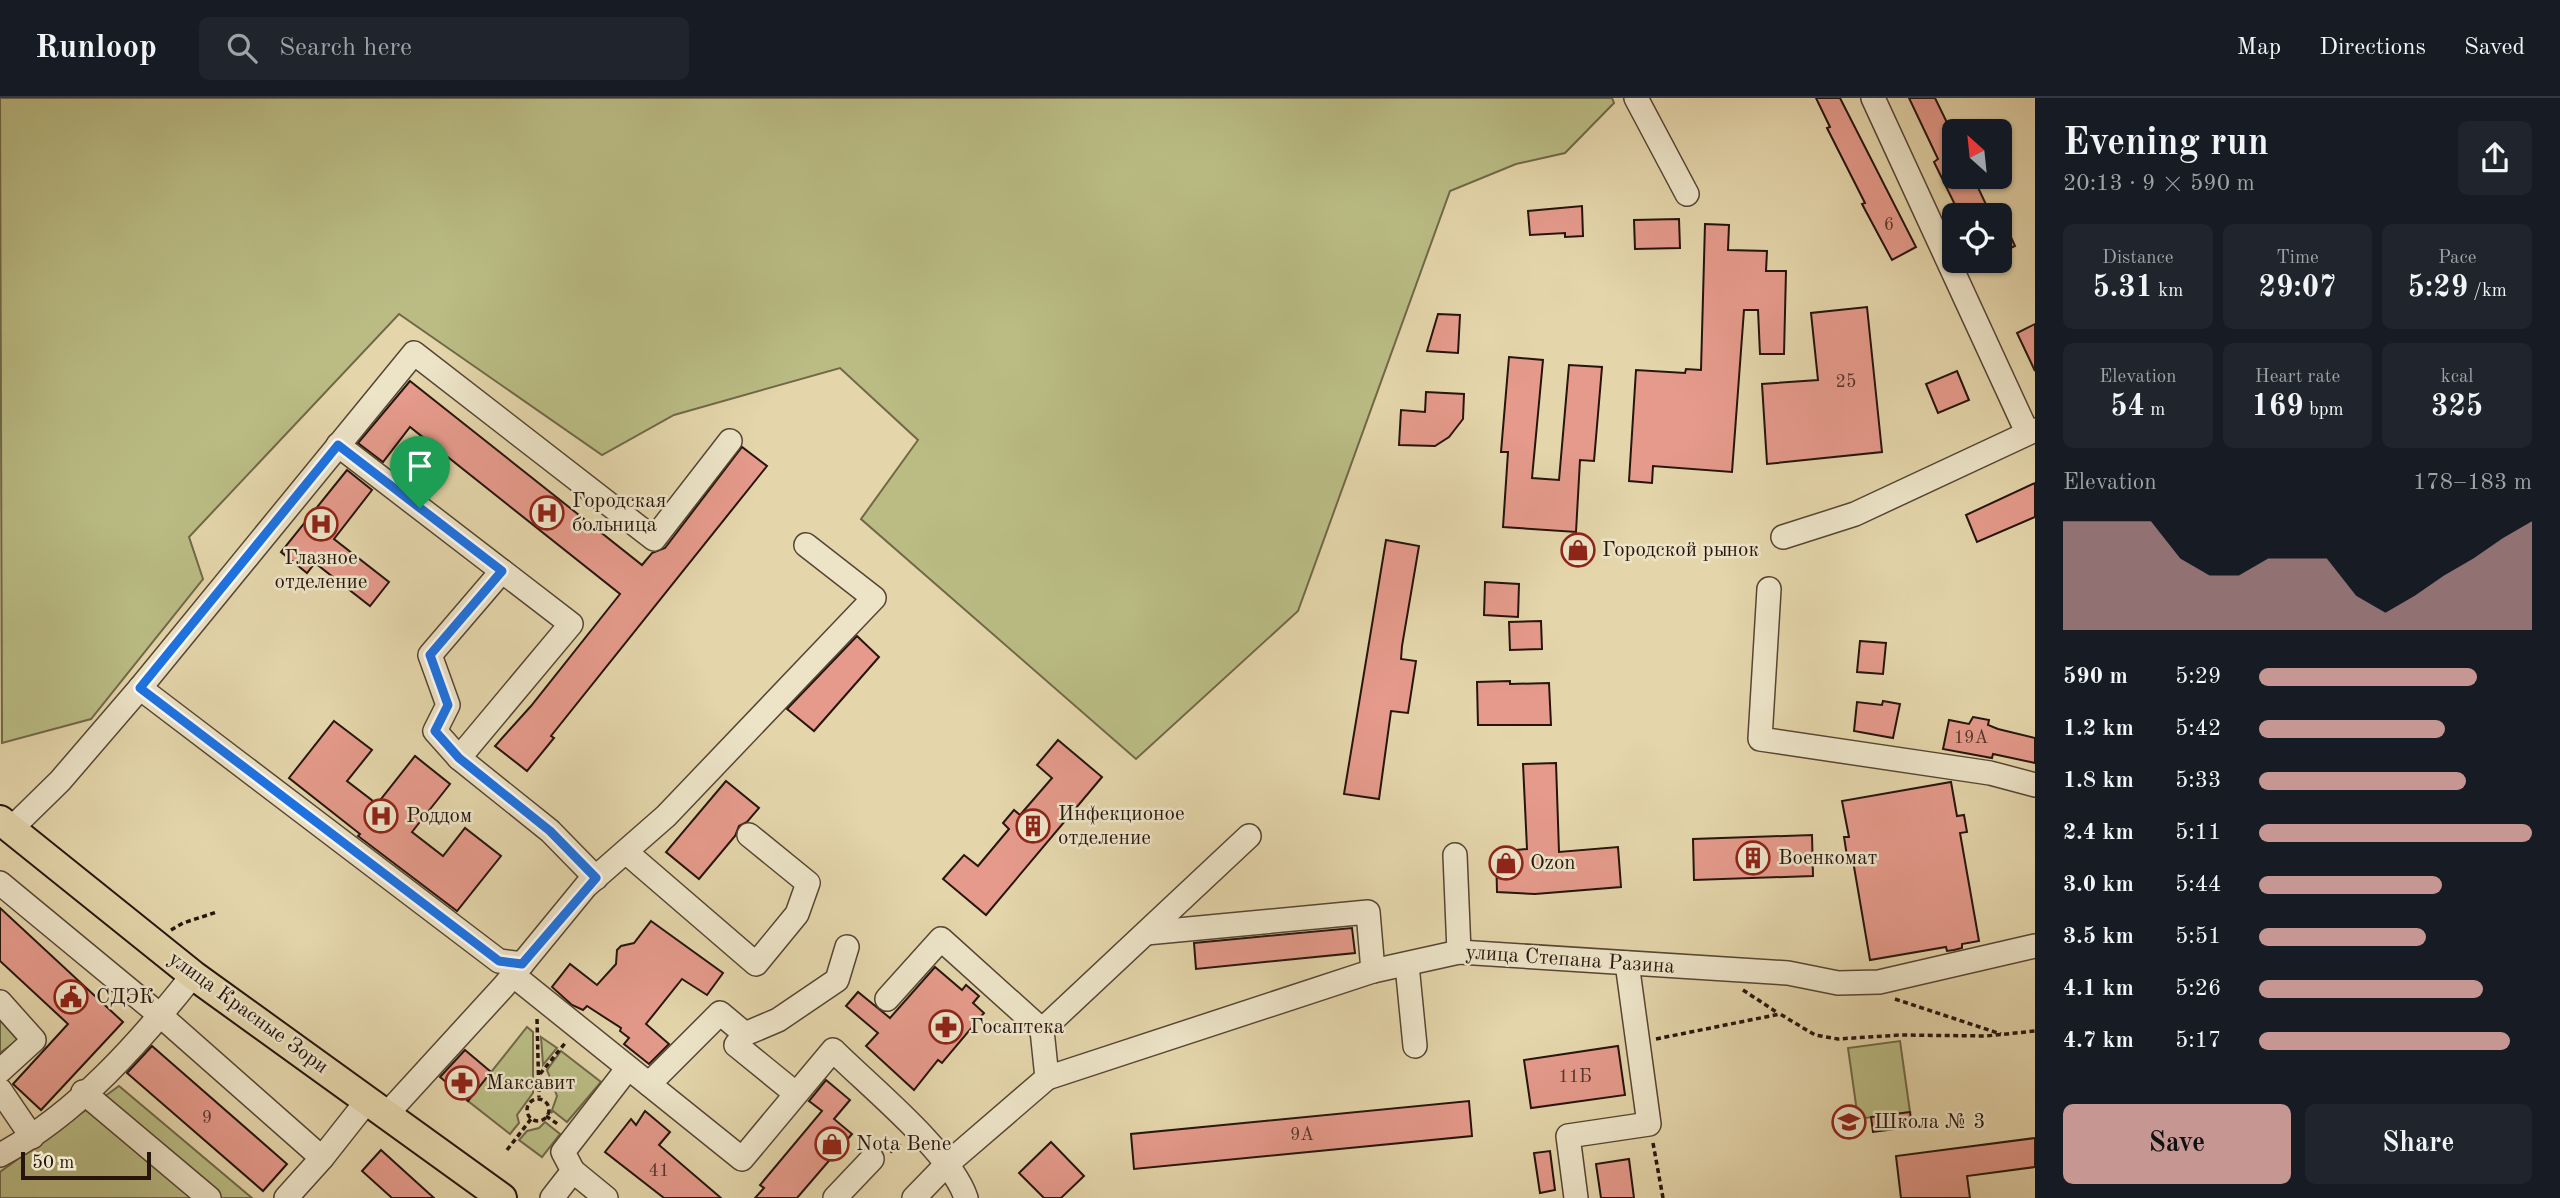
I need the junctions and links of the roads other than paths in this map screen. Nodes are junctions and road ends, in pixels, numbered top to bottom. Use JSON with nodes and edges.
{"nodes":[{"id":1,"x":1636,"y":98,"type":"edge"},
{"id":2,"x":1873,"y":98,"type":"edge"},
{"id":3,"x":1687,"y":194,"type":"dead end"},
{"id":4,"x":2031,"y":431,"type":"edge"},
{"id":5,"x":730,"y":440,"type":"dead end"},
{"id":6,"x":338,"y":445,"type":"junction"},
{"id":7,"x":1783,"y":537,"type":"dead end"},
{"id":8,"x":806,"y":545,"type":"dead end"},
{"id":9,"x":502,"y":571,"type":"junction"},
{"id":10,"x":1769,"y":589,"type":"dead end"},
{"id":11,"x":140,"y":688,"type":"junction"},
{"id":12,"x":459,"y":758,"type":"junction"},
{"id":13,"x":2035,"y":785,"type":"edge"},
{"id":14,"x":6,"y":825,"type":"edge"},
{"id":15,"x":749,"y":835,"type":"dead end"},
{"id":16,"x":1249,"y":836,"type":"dead end"},
{"id":17,"x":626,"y":852,"type":"junction"},
{"id":18,"x":1455,"y":855,"type":"dead end"},
{"id":19,"x":596,"y":878,"type":"junction"},
{"id":20,"x":0,"y":883,"type":"edge"},
{"id":21,"x":1146,"y":933,"type":"junction"},
{"id":22,"x":2035,"y":946,"type":"edge"},
{"id":23,"x":847,"y":947,"type":"dead end"},
{"id":24,"x":1460,"y":952,"type":"junction"},
{"id":25,"x":1628,"y":963,"type":"junction"},
{"id":26,"x":1408,"y":965,"type":"junction"},
{"id":27,"x":518,"y":969,"type":"junction"},
{"id":28,"x":1373,"y":971,"type":"junction"},
{"id":29,"x":193,"y":975,"type":"junction"},
{"id":30,"x":887,"y":999,"type":"dead end"},
{"id":31,"x":0,"y":1002,"type":"edge"},
{"id":32,"x":161,"y":1016,"type":"junction"},
{"id":33,"x":1042,"y":1030,"type":"junction"},
{"id":34,"x":745,"y":1034,"type":"junction"},
{"id":35,"x":1416,"y":1046,"type":"dead end"},
{"id":36,"x":628,"y":1068,"type":"junction"},
{"id":37,"x":0,"y":1071,"type":"edge"},
{"id":38,"x":1047,"y":1078,"type":"junction"},
{"id":39,"x":649,"y":1084,"type":"junction"},
{"id":40,"x":0,"y":1090,"type":"edge"},
{"id":41,"x":83,"y":1092,"type":"junction"},
{"id":42,"x":795,"y":1093,"type":"junction"},
{"id":43,"x":377,"y":1108,"type":"junction"},
{"id":44,"x":32,"y":1137,"type":"junction"},
{"id":45,"x":0,"y":1155,"type":"edge"},
{"id":46,"x":322,"y":1158,"type":"junction"},
{"id":47,"x":872,"y":1159,"type":"road end"},
{"id":48,"x":946,"y":1165,"type":"junction"},
{"id":49,"x":573,"y":1171,"type":"junction"},
{"id":50,"x":209,"y":1198,"type":"edge"},
{"id":51,"x":286,"y":1198,"type":"edge"},
{"id":52,"x":502,"y":1198,"type":"edge"},
{"id":53,"x":552,"y":1198,"type":"edge"},
{"id":54,"x":606,"y":1198,"type":"edge"},
{"id":55,"x":836,"y":1198,"type":"edge"},
{"id":56,"x":914,"y":1198,"type":"edge"},
{"id":57,"x":966,"y":1198,"type":"edge"},
{"id":58,"x":1576,"y":1198,"type":"edge"}],
"edges":[{"from":1,"to":3,"type":"street"},
{"from":2,"to":4,"type":"street"},
{"from":4,"to":7,"type":"street"},
{"from":5,"to":6,"type":"street"},
{"from":6,"to":9,"type":"street"},
{"from":6,"to":11,"type":"street"},
{"from":8,"to":17,"type":"street"},
{"from":9,"to":12,"type":"street"},
{"from":9,"to":12,"type":"street"},
{"from":10,"to":13,"type":"street"},
{"from":11,"to":14,"type":"street"},
{"from":11,"to":27,"type":"street"},
{"from":12,"to":19,"type":"street"},
{"from":14,"to":29,"type":"main road","name":"улица Красные Зори"},
{"from":15,"to":17,"type":"street"},
{"from":16,"to":21,"type":"street"},
{"from":17,"to":19,"type":"street"},
{"from":18,"to":24,"type":"street"},
{"from":19,"to":27,"type":"street"},
{"from":20,"to":32,"type":"street"},
{"from":21,"to":28,"type":"street"},
{"from":21,"to":33,"type":"street"},
{"from":22,"to":25,"type":"street","name":"улица Степана Разина"},
{"from":23,"to":34,"type":"street"},
{"from":24,"to":25,"type":"street","name":"улица Степана Разина"},
{"from":24,"to":26,"type":"street","name":"улица Степана Разина"},
{"from":25,"to":58,"type":"street"},
{"from":26,"to":28,"type":"street","name":"улица Степана Разина"},
{"from":26,"to":35,"type":"street"},
{"from":27,"to":36,"type":"street"},
{"from":27,"to":43,"type":"street"},
{"from":28,"to":38,"type":"street","name":"улица Степана Разина"},
{"from":29,"to":32,"type":"street"},
{"from":29,"to":43,"type":"main road","name":"улица Красные Зори"},
{"from":30,"to":33,"type":"street"},
{"from":31,"to":37,"type":"street"},
{"from":32,"to":41,"type":"street"},
{"from":32,"to":46,"type":"street"},
{"from":33,"to":38,"type":"street"},
{"from":34,"to":39,"type":"street"},
{"from":34,"to":42,"type":"street"},
{"from":36,"to":39,"type":"street"},
{"from":36,"to":49,"type":"street"},
{"from":38,"to":48,"type":"street","name":"улица Степана Разина"},
{"from":39,"to":42,"type":"street"},
{"from":40,"to":44,"type":"street"},
{"from":41,"to":44,"type":"street"},
{"from":41,"to":50,"type":"street"},
{"from":42,"to":48,"type":"street"},
{"from":43,"to":46,"type":"street"},
{"from":43,"to":52,"type":"main road","name":"улица Красные Зори"},
{"from":44,"to":45,"type":"street"},
{"from":46,"to":51,"type":"street"},
{"from":47,"to":55,"type":"street"},
{"from":48,"to":56,"type":"street","name":"улица Степана Разина"},
{"from":48,"to":57,"type":"street"},
{"from":49,"to":53,"type":"street"},
{"from":49,"to":54,"type":"street"}]}
